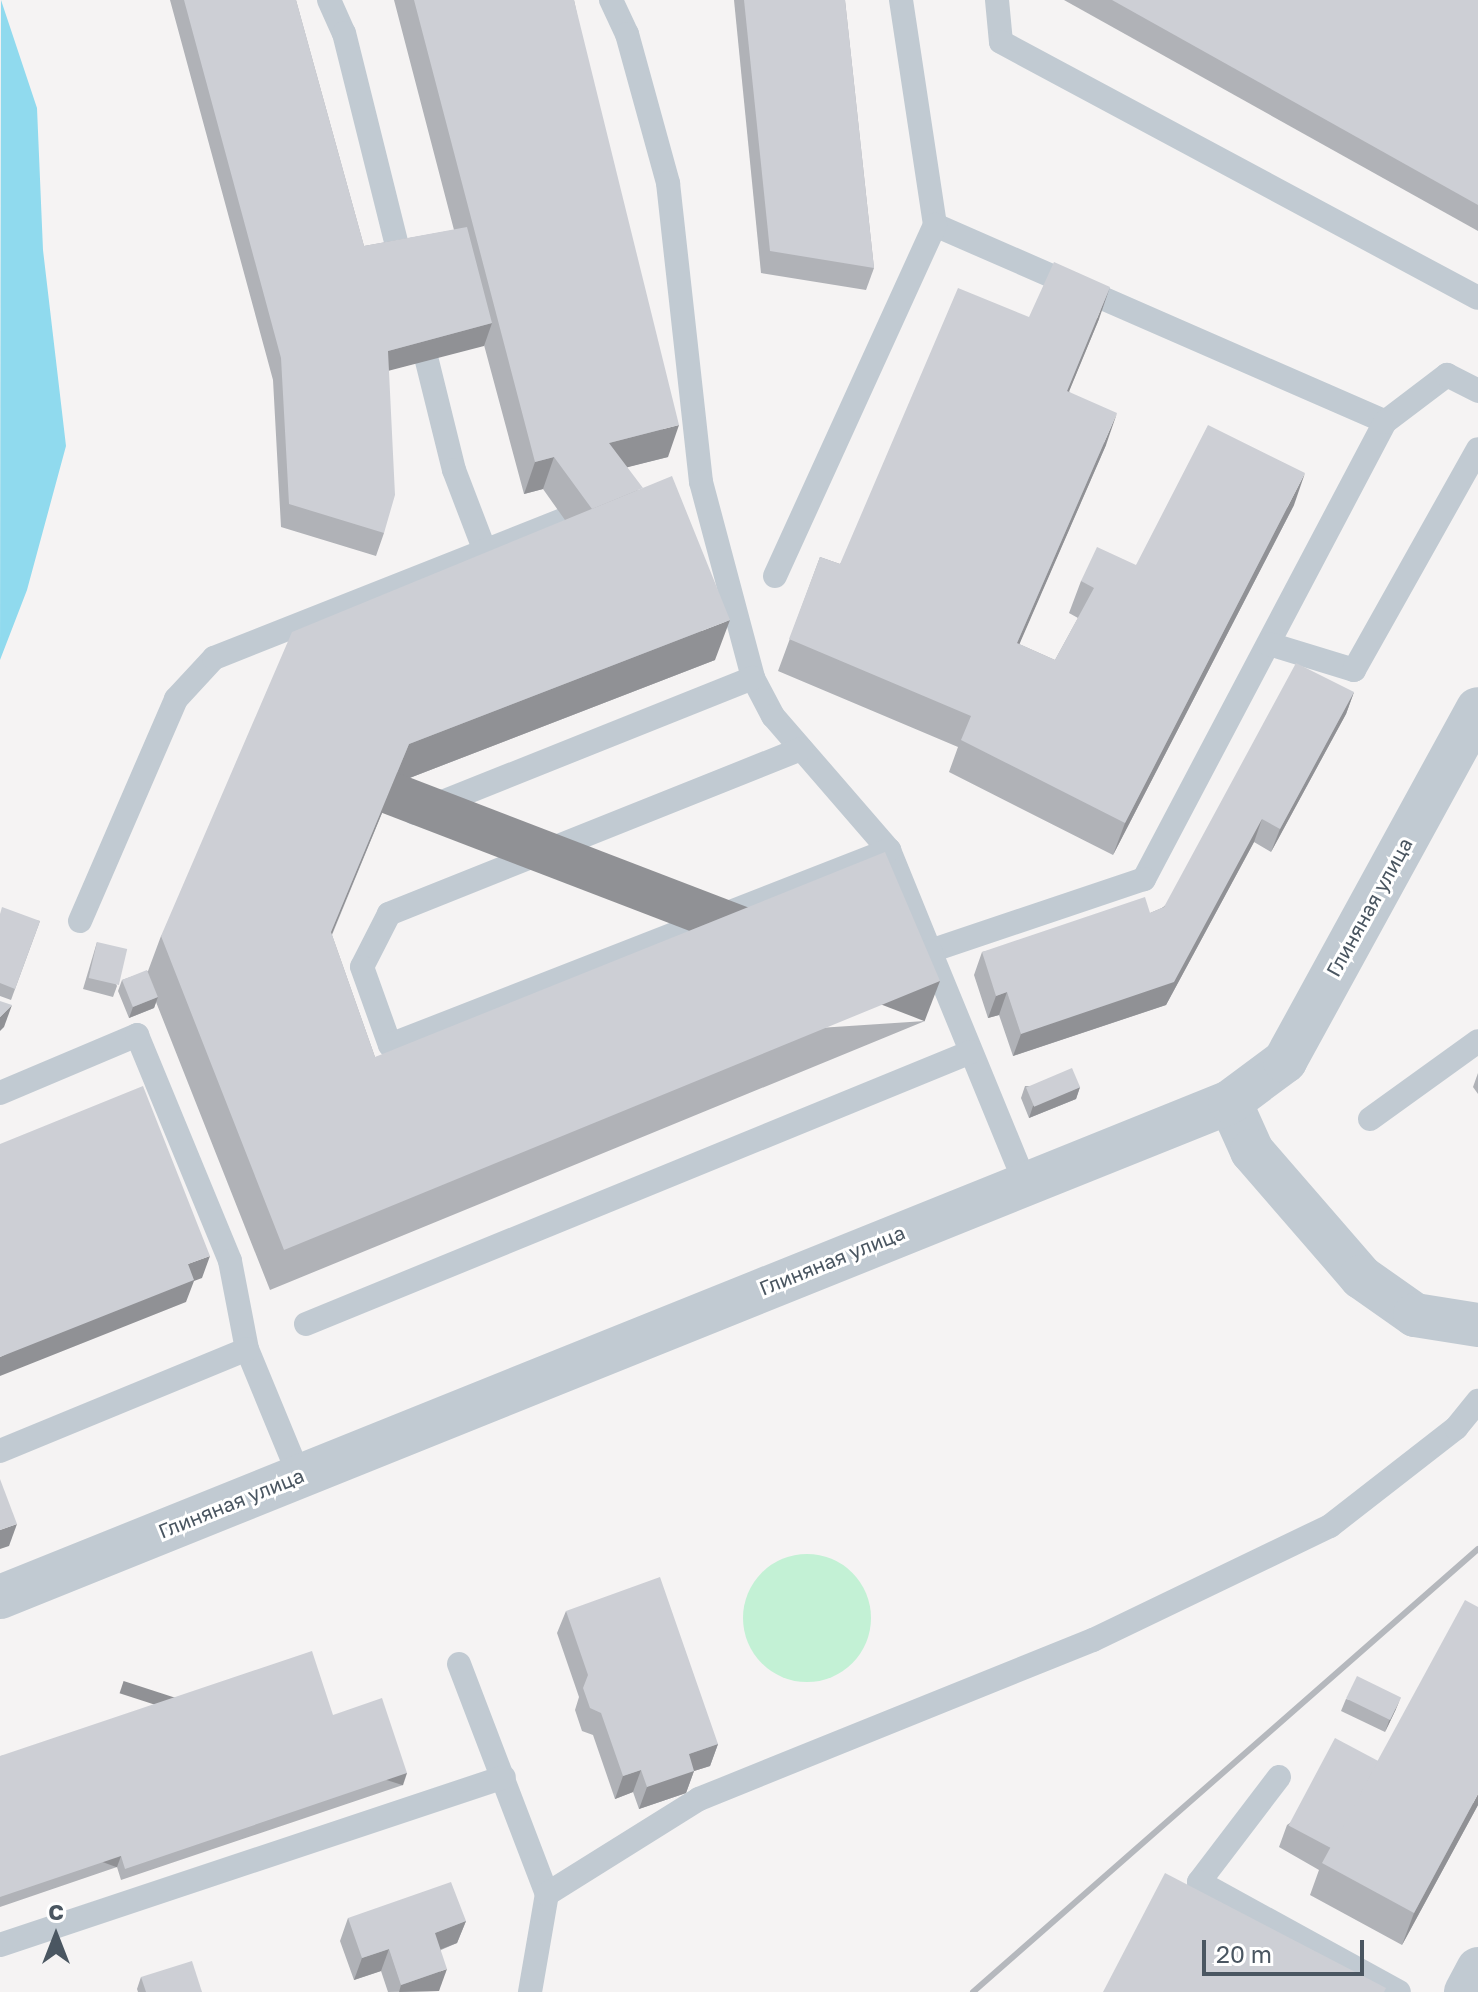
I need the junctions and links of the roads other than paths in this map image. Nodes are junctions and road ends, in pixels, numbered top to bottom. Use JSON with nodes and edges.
{"nodes":[{"id":1,"x":329,"y":0,"type":"edge"},
{"id":2,"x":611,"y":0,"type":"edge"},
{"id":3,"x":901,"y":0,"type":"edge"},
{"id":4,"x":997,"y":0,"type":"edge"},
{"id":5,"x":935,"y":225,"type":"junction"},
{"id":6,"x":401,"y":261,"type":"edge"},
{"id":7,"x":1478,"y":298,"type":"edge"},
{"id":8,"x":427,"y":361,"type":"edge"},
{"id":9,"x":1478,"y":391,"type":"edge"},
{"id":10,"x":1385,"y":422,"type":"junction"},
{"id":11,"x":1478,"y":449,"type":"edge"},
{"id":12,"x":701,"y":482,"type":"junction"},
{"id":13,"x":674,"y":486,"type":"edge"},
{"id":14,"x":565,"y":519,"type":"edge"},
{"id":15,"x":485,"y":551,"type":"junction"},
{"id":16,"x":775,"y":576,"type":"dead end"},
{"id":17,"x":1269,"y":644,"type":"junction"},
{"id":18,"x":753,"y":678,"type":"junction"},
{"id":19,"x":1478,"y":709,"type":"edge"},
{"id":20,"x":801,"y":749,"type":"junction"},
{"id":21,"x":415,"y":813,"type":"dead end"},
{"id":22,"x":889,"y":850,"type":"junction"},
{"id":23,"x":80,"y":921,"type":"dead end"},
{"id":24,"x":930,"y":951,"type":"junction"},
{"id":25,"x":1478,"y":1041,"type":"edge"},
{"id":26,"x":390,"y":1045,"type":"junction"},
{"id":27,"x":971,"y":1052,"type":"junction"},
{"id":28,"x":362,"y":1055,"type":"edge"},
{"id":29,"x":0,"y":1093,"type":"edge"},
{"id":30,"x":1230,"y":1102,"type":"junction"},
{"id":31,"x":1370,"y":1119,"type":"dead end"},
{"id":32,"x":1025,"y":1183,"type":"junction"},
{"id":33,"x":306,"y":1324,"type":"dead end"},
{"id":34,"x":1478,"y":1325,"type":"edge"},
{"id":35,"x":247,"y":1349,"type":"junction"},
{"id":36,"x":1478,"y":1401,"type":"edge"},
{"id":37,"x":0,"y":1451,"type":"edge"},
{"id":38,"x":299,"y":1475,"type":"junction"},
{"id":39,"x":0,"y":1597,"type":"edge"},
{"id":40,"x":459,"y":1664,"type":"dead end"},
{"id":41,"x":504,"y":1777,"type":"junction"},
{"id":42,"x":1279,"y":1777,"type":"dead end"},
{"id":43,"x":547,"y":1894,"type":"junction"},
{"id":44,"x":0,"y":1945,"type":"edge"},
{"id":45,"x":1478,"y":1969,"type":"edge"},
{"id":46,"x":530,"y":1992,"type":"edge"},
{"id":47,"x":1399,"y":1992,"type":"edge"},
{"id":48,"x":1466,"y":1992,"type":"edge"}],
"edges":[{"from":1,"to":6,"type":"lane"},
{"from":2,"to":12,"type":"lane"},
{"from":3,"to":5,"type":"lane"},
{"from":4,"to":7,"type":"lane"},
{"from":5,"to":10,"type":"lane"},
{"from":5,"to":16,"type":"lane"},
{"from":8,"to":15,"type":"lane"},
{"from":9,"to":10,"type":"lane"},
{"from":10,"to":17,"type":"lane"},
{"from":11,"to":17,"type":"lane"},
{"from":12,"to":13,"type":"lane"},
{"from":12,"to":18,"type":"lane"},
{"from":14,"to":15,"type":"lane"},
{"from":15,"to":23,"type":"lane"},
{"from":17,"to":24,"type":"lane"},
{"from":18,"to":20,"type":"lane"},
{"from":18,"to":21,"type":"lane"},
{"from":19,"to":30,"type":"street","name":"Глиняная улица"},
{"from":20,"to":22,"type":"lane"},
{"from":20,"to":26,"type":"lane"},
{"from":22,"to":24,"type":"lane"},
{"from":22,"to":26,"type":"lane"},
{"from":24,"to":27,"type":"lane"},
{"from":25,"to":31,"type":"lane"},
{"from":26,"to":28,"type":"lane"},
{"from":27,"to":32,"type":"lane"},
{"from":27,"to":33,"type":"lane"},
{"from":29,"to":35,"type":"lane"},
{"from":30,"to":32,"type":"street","name":"Глиняная улица"},
{"from":30,"to":34,"type":"street"},
{"from":32,"to":38,"type":"street","name":"Глиняная улица"},
{"from":35,"to":37,"type":"lane"},
{"from":35,"to":38,"type":"lane"},
{"from":36,"to":43,"type":"lane"},
{"from":38,"to":39,"type":"street","name":"Глиняная улица"},
{"from":40,"to":41,"type":"lane"},
{"from":41,"to":43,"type":"lane"},
{"from":41,"to":44,"type":"lane"},
{"from":42,"to":47,"type":"lane"},
{"from":43,"to":46,"type":"lane"},
{"from":45,"to":48,"type":"street"}]}
